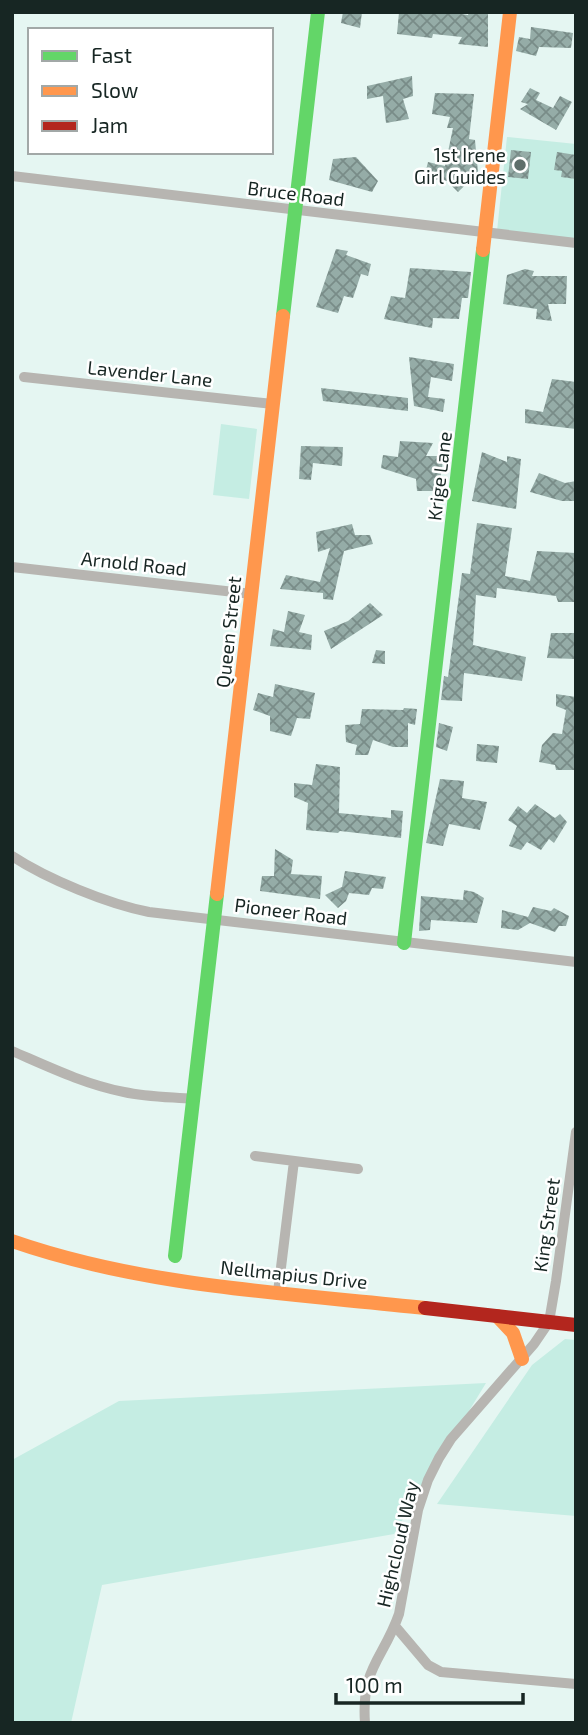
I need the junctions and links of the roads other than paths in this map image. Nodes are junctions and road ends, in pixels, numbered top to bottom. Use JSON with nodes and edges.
{"nodes":[{"id":1,"x":317,"y":12,"type":"edge"},
{"id":2,"x":510,"y":12,"type":"edge"},
{"id":3,"x":12,"y":176,"type":"edge"},
{"id":4,"x":295,"y":210,"type":"junction"},
{"id":5,"x":486,"y":233,"type":"junction"},
{"id":6,"x":576,"y":243,"type":"edge"},
{"id":7,"x":24,"y":377,"type":"dead end"},
{"id":8,"x":273,"y":404,"type":"junction"},
{"id":9,"x":12,"y":567,"type":"edge"},
{"id":10,"x":251,"y":594,"type":"junction"},
{"id":11,"x":12,"y":856,"type":"edge"},
{"id":12,"x":215,"y":920,"type":"junction"},
{"id":13,"x":404,"y":943,"type":"junction"},
{"id":14,"x":576,"y":962,"type":"edge"},
{"id":15,"x":12,"y":1051,"type":"edge"},
{"id":16,"x":194,"y":1099,"type":"junction"},
{"id":17,"x":575,"y":1139,"type":"edge"},
{"id":18,"x":255,"y":1156,"type":"dead end"},
{"id":19,"x":295,"y":1161,"type":"junction"},
{"id":20,"x":358,"y":1169,"type":"dead end"},
{"id":21,"x":12,"y":1241,"type":"edge"},
{"id":22,"x":175,"y":1256,"type":"dead end"},
{"id":23,"x":278,"y":1292,"type":"junction"},
{"id":24,"x":497,"y":1316,"type":"junction"},
{"id":25,"x":549,"y":1322,"type":"junction"},
{"id":26,"x":576,"y":1325,"type":"edge"},
{"id":27,"x":522,"y":1359,"type":"junction"},
{"id":28,"x":395,"y":1626,"type":"junction"},
{"id":29,"x":576,"y":1684,"type":"edge"},
{"id":30,"x":365,"y":1723,"type":"edge"}],
"edges":[{"from":1,"to":4,"type":"street","name":"Queen Street"},
{"from":2,"to":5,"type":"street","name":"Krige Lane"},
{"from":3,"to":4,"type":"street","name":"Bruce Road"},
{"from":4,"to":5,"type":"street","name":"Bruce Road"},
{"from":4,"to":8,"type":"street","name":"Queen Street"},
{"from":5,"to":6,"type":"street","name":"Bruce Road"},
{"from":5,"to":13,"type":"street","name":"Krige Lane"},
{"from":7,"to":8,"type":"street","name":"Lavender Lane"},
{"from":8,"to":10,"type":"street","name":"Queen Street"},
{"from":9,"to":10,"type":"street","name":"Arnold Road"},
{"from":10,"to":12,"type":"street","name":"Queen Street"},
{"from":11,"to":12,"type":"street","name":"Pioneer Road"},
{"from":12,"to":13,"type":"street","name":"Pioneer Road"},
{"from":12,"to":16,"type":"street","name":"Queen Street"},
{"from":13,"to":14,"type":"street","name":"Pioneer Road"},
{"from":15,"to":16,"type":"street"},
{"from":16,"to":22,"type":"street","name":"Queen Street"},
{"from":17,"to":25,"type":"street","name":"King Street"},
{"from":18,"to":19,"type":"street"},
{"from":19,"to":20,"type":"street"},
{"from":19,"to":23,"type":"street"},
{"from":21,"to":23,"type":"street","name":"Nellmapius Drive"},
{"from":23,"to":24,"type":"street","name":"Nellmapius Drive"},
{"from":24,"to":25,"type":"street","name":"Nellmapius Drive"},
{"from":24,"to":27,"type":"street"},
{"from":25,"to":26,"type":"street","name":"Nellmapius Drive"},
{"from":25,"to":27,"type":"street","name":"Highcloud Way"},
{"from":27,"to":28,"type":"street","name":"Highcloud Way"},
{"from":28,"to":29,"type":"street"},
{"from":28,"to":30,"type":"street","name":"Highcloud Way"}]}
